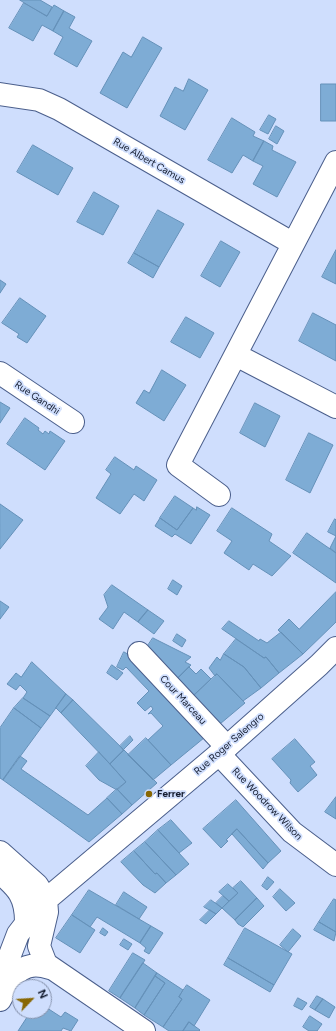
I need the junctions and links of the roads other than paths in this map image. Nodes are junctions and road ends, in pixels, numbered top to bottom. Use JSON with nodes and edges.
{"nodes":[{"id":1,"x":0,"y":94,"type":"edge"},
{"id":2,"x":336,"y":162,"type":"edge"},
{"id":3,"x":292,"y":243,"type":"junction"},
{"id":4,"x":236,"y":355,"type":"junction"},
{"id":5,"x":0,"y":373,"type":"edge"},
{"id":6,"x":336,"y":407,"type":"edge"},
{"id":7,"x":73,"y":422,"type":"dead end"},
{"id":8,"x":219,"y":495,"type":"dead end"},
{"id":9,"x":336,"y":648,"type":"edge"},
{"id":10,"x":139,"y":653,"type":"dead end"},
{"id":11,"x":223,"y":750,"type":"junction"},
{"id":12,"x":0,"y":852,"type":"edge"},
{"id":13,"x":336,"y":865,"type":"edge"},
{"id":14,"x":0,"y":873,"type":"edge"},
{"id":15,"x":46,"y":899,"type":"junction"},
{"id":16,"x":26,"y":922,"type":"junction"},
{"id":17,"x":50,"y":968,"type":"junction"},
{"id":18,"x":0,"y":981,"type":"edge"},
{"id":19,"x":0,"y":1000,"type":"edge"},
{"id":20,"x":144,"y":1031,"type":"edge"}],
"edges":[{"from":1,"to":3,"type":"street","name":"Rue Albert Camus"},
{"from":2,"to":3,"type":"street"},
{"from":3,"to":4,"type":"street"},
{"from":4,"to":6,"type":"street"},
{"from":4,"to":8,"type":"street"},
{"from":5,"to":7,"type":"street","name":"Rue Gandhi"},
{"from":9,"to":11,"type":"street","name":"Rue Roger Salengro"},
{"from":10,"to":11,"type":"street","name":"Cour Marceau"},
{"from":11,"to":13,"type":"street","name":"Rue Woodrow Wilson"},
{"from":11,"to":15,"type":"street","name":"Rue Roger Salengro"},
{"from":12,"to":15,"type":"street"},
{"from":14,"to":16,"type":"street"},
{"from":15,"to":16,"type":"street","name":"Rue Roger Salengro"},
{"from":15,"to":17,"type":"street"},
{"from":16,"to":18,"type":"street","name":"Rue Roger Salengro"},
{"from":17,"to":19,"type":"street"},
{"from":17,"to":20,"type":"street"}]}
